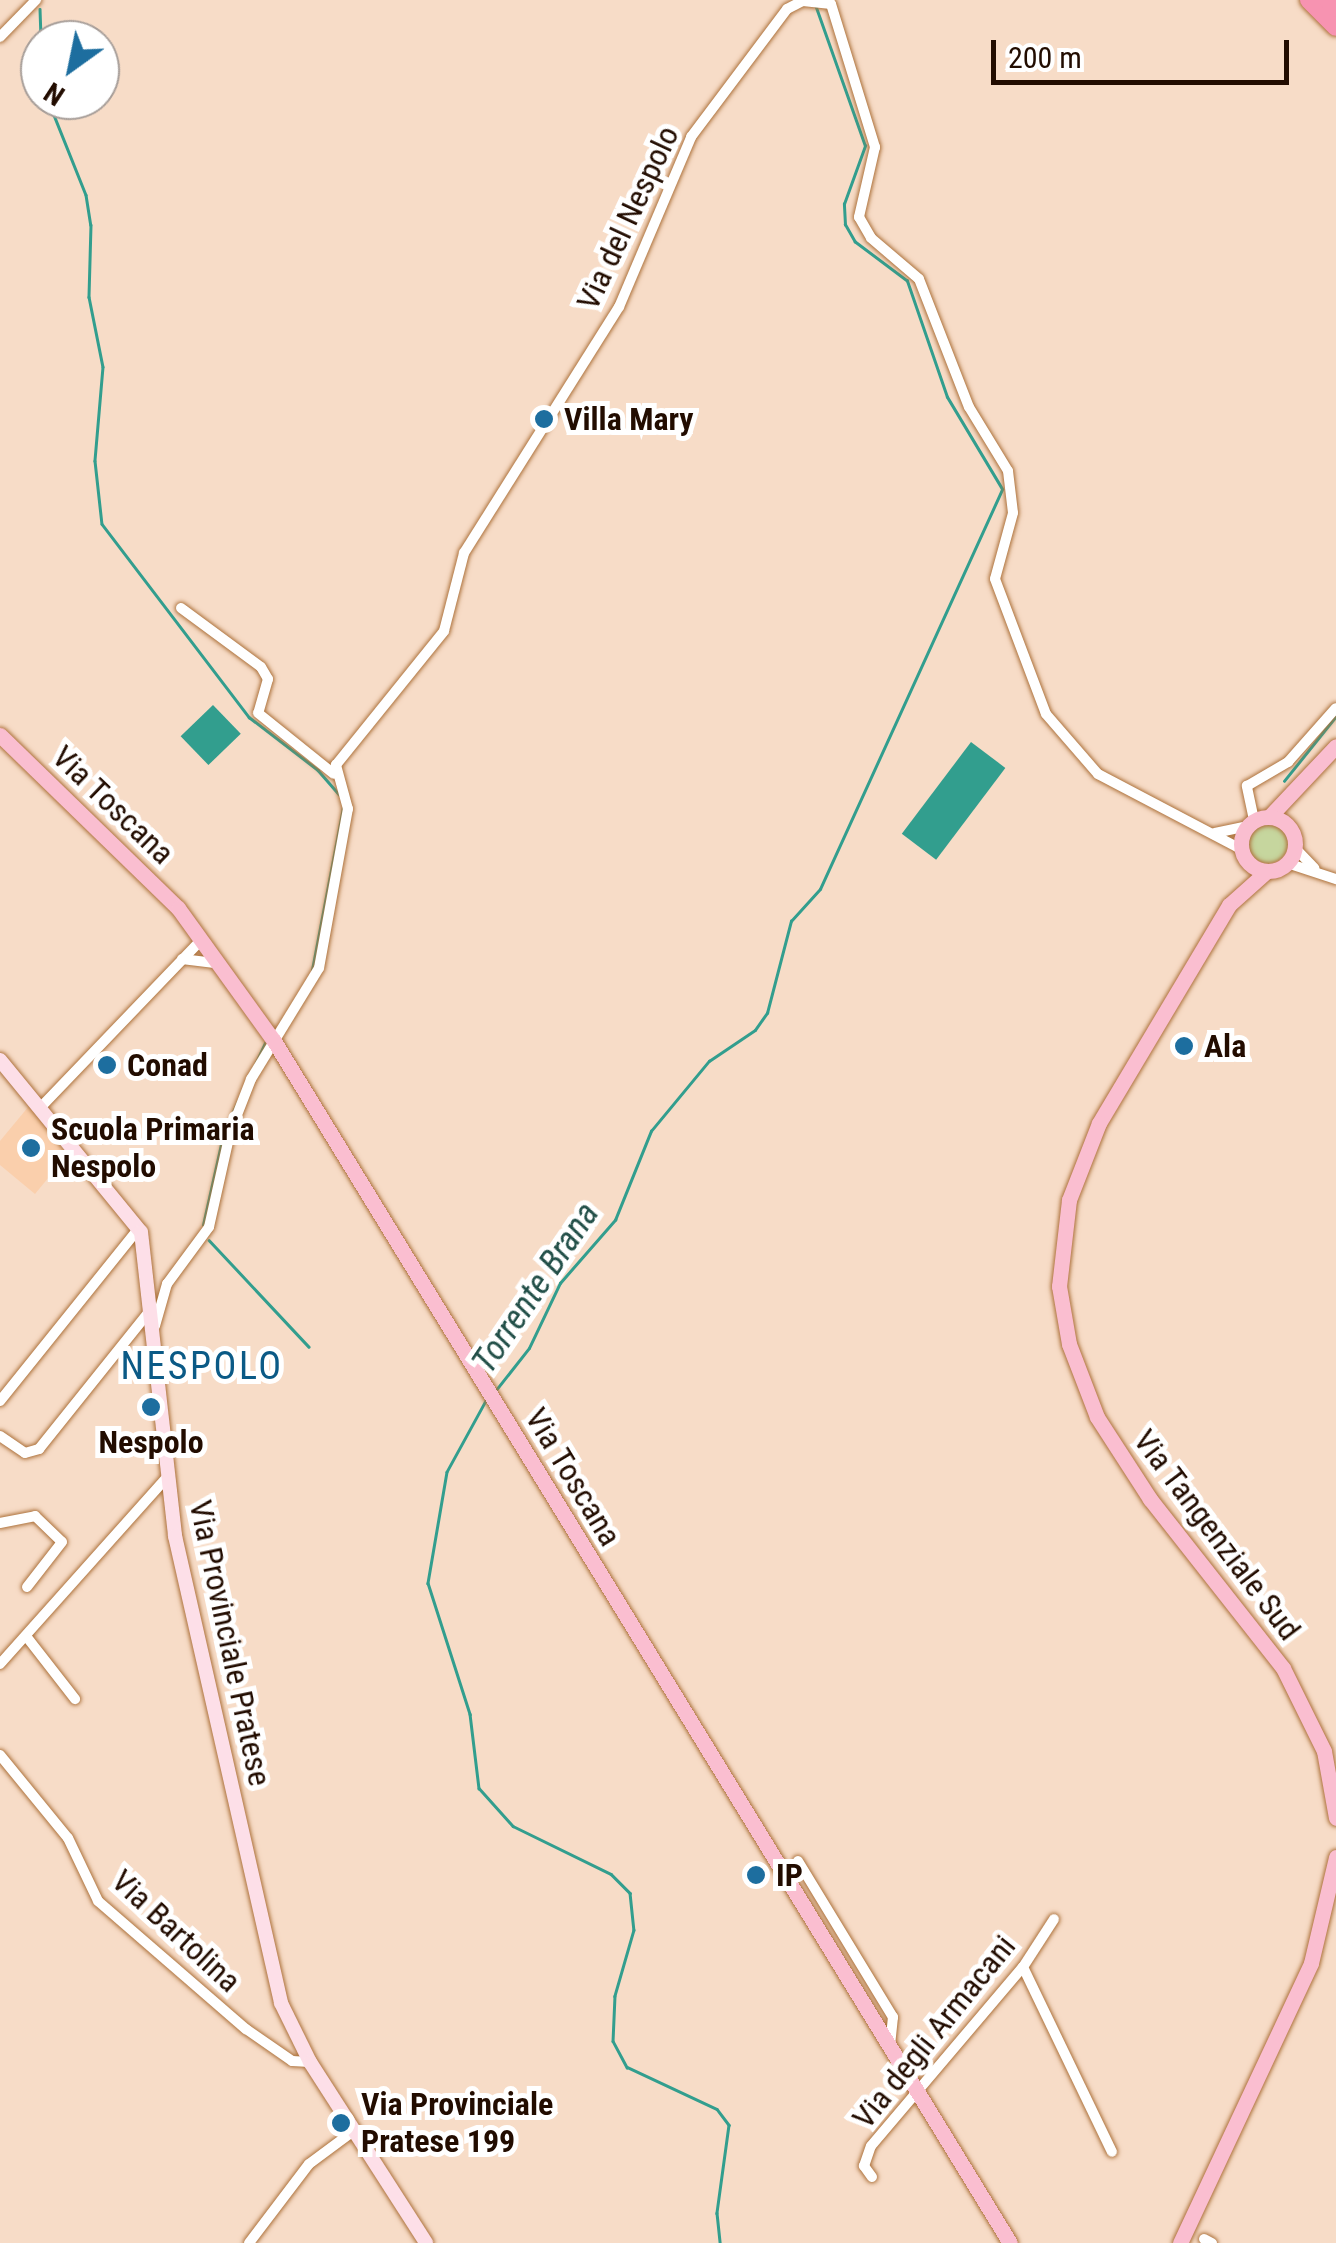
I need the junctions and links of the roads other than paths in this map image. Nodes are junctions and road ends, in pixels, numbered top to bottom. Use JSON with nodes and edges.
{"nodes":[{"id":1,"x":36,"y":0,"type":"edge"},
{"id":2,"x":1309,"y":0,"type":"edge"},
{"id":3,"x":1328,"y":0,"type":"edge"},
{"id":4,"x":803,"y":1,"type":"edge"},
{"id":5,"x":831,"y":2,"type":"edge"},
{"id":6,"x":1336,"y":8,"type":"edge"},
{"id":7,"x":1336,"y":27,"type":"edge"},
{"id":8,"x":0,"y":37,"type":"edge"},
{"id":9,"x":181,"y":608,"type":"dead end"},
{"id":10,"x":1336,"y":708,"type":"edge"},
{"id":11,"x":0,"y":735,"type":"edge"},
{"id":12,"x":1336,"y":746,"type":"edge"},
{"id":13,"x":334,"y":774,"type":"junction"},
{"id":14,"x":1310,"y":778,"type":"junction"},
{"id":15,"x":1257,"y":821,"type":"junction"},
{"id":16,"x":1291,"y":828,"type":"junction"},
{"id":17,"x":1214,"y":833,"type":"junction"},
{"id":18,"x":1242,"y":852,"type":"junction"},
{"id":19,"x":1291,"y":856,"type":"junction"},
{"id":20,"x":1267,"y":871,"type":"junction"},
{"id":21,"x":1336,"y":879,"type":"edge"},
{"id":22,"x":1230,"y":905,"type":"junction"},
{"id":23,"x":202,"y":939,"type":"junction"},
{"id":24,"x":182,"y":960,"type":"junction"},
{"id":25,"x":221,"y":964,"type":"junction"},
{"id":26,"x":274,"y":1041,"type":"junction"},
{"id":27,"x":0,"y":1060,"type":"edge"},
{"id":28,"x":39,"y":1109,"type":"junction"},
{"id":29,"x":139,"y":1228,"type":"junction"},
{"id":30,"x":152,"y":1308,"type":"junction"},
{"id":31,"x":155,"y":1326,"type":"junction"},
{"id":32,"x":0,"y":1401,"type":"edge"},
{"id":33,"x":0,"y":1436,"type":"edge"},
{"id":34,"x":168,"y":1476,"type":"junction"},
{"id":35,"x":0,"y":1522,"type":"edge"},
{"id":36,"x":27,"y":1588,"type":"dead end"},
{"id":37,"x":26,"y":1636,"type":"junction"},
{"id":38,"x":0,"y":1664,"type":"edge"},
{"id":39,"x":75,"y":1699,"type":"dead end"},
{"id":40,"x":0,"y":1755,"type":"edge"},
{"id":41,"x":1336,"y":1818,"type":"edge"},
{"id":42,"x":1336,"y":1856,"type":"edge"},
{"id":43,"x":798,"y":1861,"type":"dead end"},
{"id":44,"x":1054,"y":1919,"type":"dead end"},
{"id":45,"x":1023,"y":1966,"type":"junction"},
{"id":46,"x":890,"y":2049,"type":"junction"},
{"id":47,"x":310,"y":2062,"type":"junction"},
{"id":48,"x":917,"y":2092,"type":"junction"},
{"id":49,"x":355,"y":2130,"type":"junction"},
{"id":50,"x":1112,"y":2152,"type":"dead end"},
{"id":51,"x":872,"y":2177,"type":"dead end"},
{"id":52,"x":1190,"y":2211,"type":"junction"},
{"id":53,"x":1010,"y":2242,"type":"edge"},
{"id":54,"x":249,"y":2243,"type":"edge"},
{"id":55,"x":426,"y":2243,"type":"edge"},
{"id":56,"x":1167,"y":2243,"type":"edge"},
{"id":57,"x":1180,"y":2243,"type":"edge"}],
"edges":[{"from":1,"to":8,"type":"street"},
{"from":2,"to":7,"type":"highway"},
{"from":3,"to":6,"type":"highway"},
{"from":4,"to":5,"type":"street"},
{"from":4,"to":13,"type":"street","name":"Via del Nespolo"},
{"from":5,"to":17,"type":"street"},
{"from":9,"to":13,"type":"street"},
{"from":10,"to":15,"type":"street"},
{"from":11,"to":23,"type":"main road","name":"Via Toscana"},
{"from":12,"to":14,"type":"main road"},
{"from":13,"to":26,"type":"street"},
{"from":14,"to":15,"type":"main road"},
{"from":14,"to":16,"type":"main road"},
{"from":15,"to":16,"type":"main road"},
{"from":15,"to":17,"type":"street"},
{"from":15,"to":18,"type":"main road","name":"Via Tangenziale Sud"},
{"from":16,"to":19,"type":"main road"},
{"from":17,"to":18,"type":"street"},
{"from":18,"to":20,"type":"main road"},
{"from":18,"to":22,"type":"main road","name":"Via Tangenziale Sud"},
{"from":19,"to":20,"type":"main road","name":"Via Tangenziale Sud"},
{"from":19,"to":21,"type":"street"},
{"from":20,"to":22,"type":"main road","name":"Via Tangenziale Sud"},
{"from":22,"to":41,"type":"main road","name":"Via Tangenziale Sud"},
{"from":23,"to":24,"type":"street"},
{"from":23,"to":25,"type":"main road","name":"Via Toscana"},
{"from":24,"to":25,"type":"street"},
{"from":24,"to":28,"type":"street"},
{"from":25,"to":26,"type":"main road","name":"Via Toscana"},
{"from":26,"to":31,"type":"street"},
{"from":26,"to":46,"type":"main road","name":"Via Toscana"},
{"from":27,"to":28,"type":"street"},
{"from":28,"to":29,"type":"street"},
{"from":29,"to":30,"type":"street","name":"Via Provinciale Pratese"},
{"from":29,"to":32,"type":"street"},
{"from":30,"to":31,"type":"street","name":"Via Provinciale Pratese"},
{"from":30,"to":33,"type":"street"},
{"from":31,"to":34,"type":"street","name":"Via Provinciale Pratese"},
{"from":34,"to":37,"type":"street"},
{"from":34,"to":47,"type":"street","name":"Via Provinciale Pratese"},
{"from":35,"to":36,"type":"street"},
{"from":37,"to":38,"type":"street"},
{"from":37,"to":39,"type":"street"},
{"from":40,"to":47,"type":"street","name":"Via Bartolina"},
{"from":42,"to":52,"type":"main road"},
{"from":43,"to":46,"type":"street"},
{"from":44,"to":45,"type":"street","name":"Via degli Armacani"},
{"from":45,"to":48,"type":"street","name":"Via degli Armacani"},
{"from":45,"to":50,"type":"street"},
{"from":46,"to":48,"type":"main road","name":"Via Toscana"},
{"from":47,"to":49,"type":"street","name":"Via Provinciale Pratese"},
{"from":48,"to":51,"type":"street","name":"Via degli Armacani"},
{"from":48,"to":53,"type":"main road","name":"Via Toscana"},
{"from":49,"to":54,"type":"street"},
{"from":49,"to":55,"type":"street","name":"Via Provinciale Pratese"},
{"from":52,"to":56,"type":"main road"},
{"from":52,"to":57,"type":"main road"}]}
